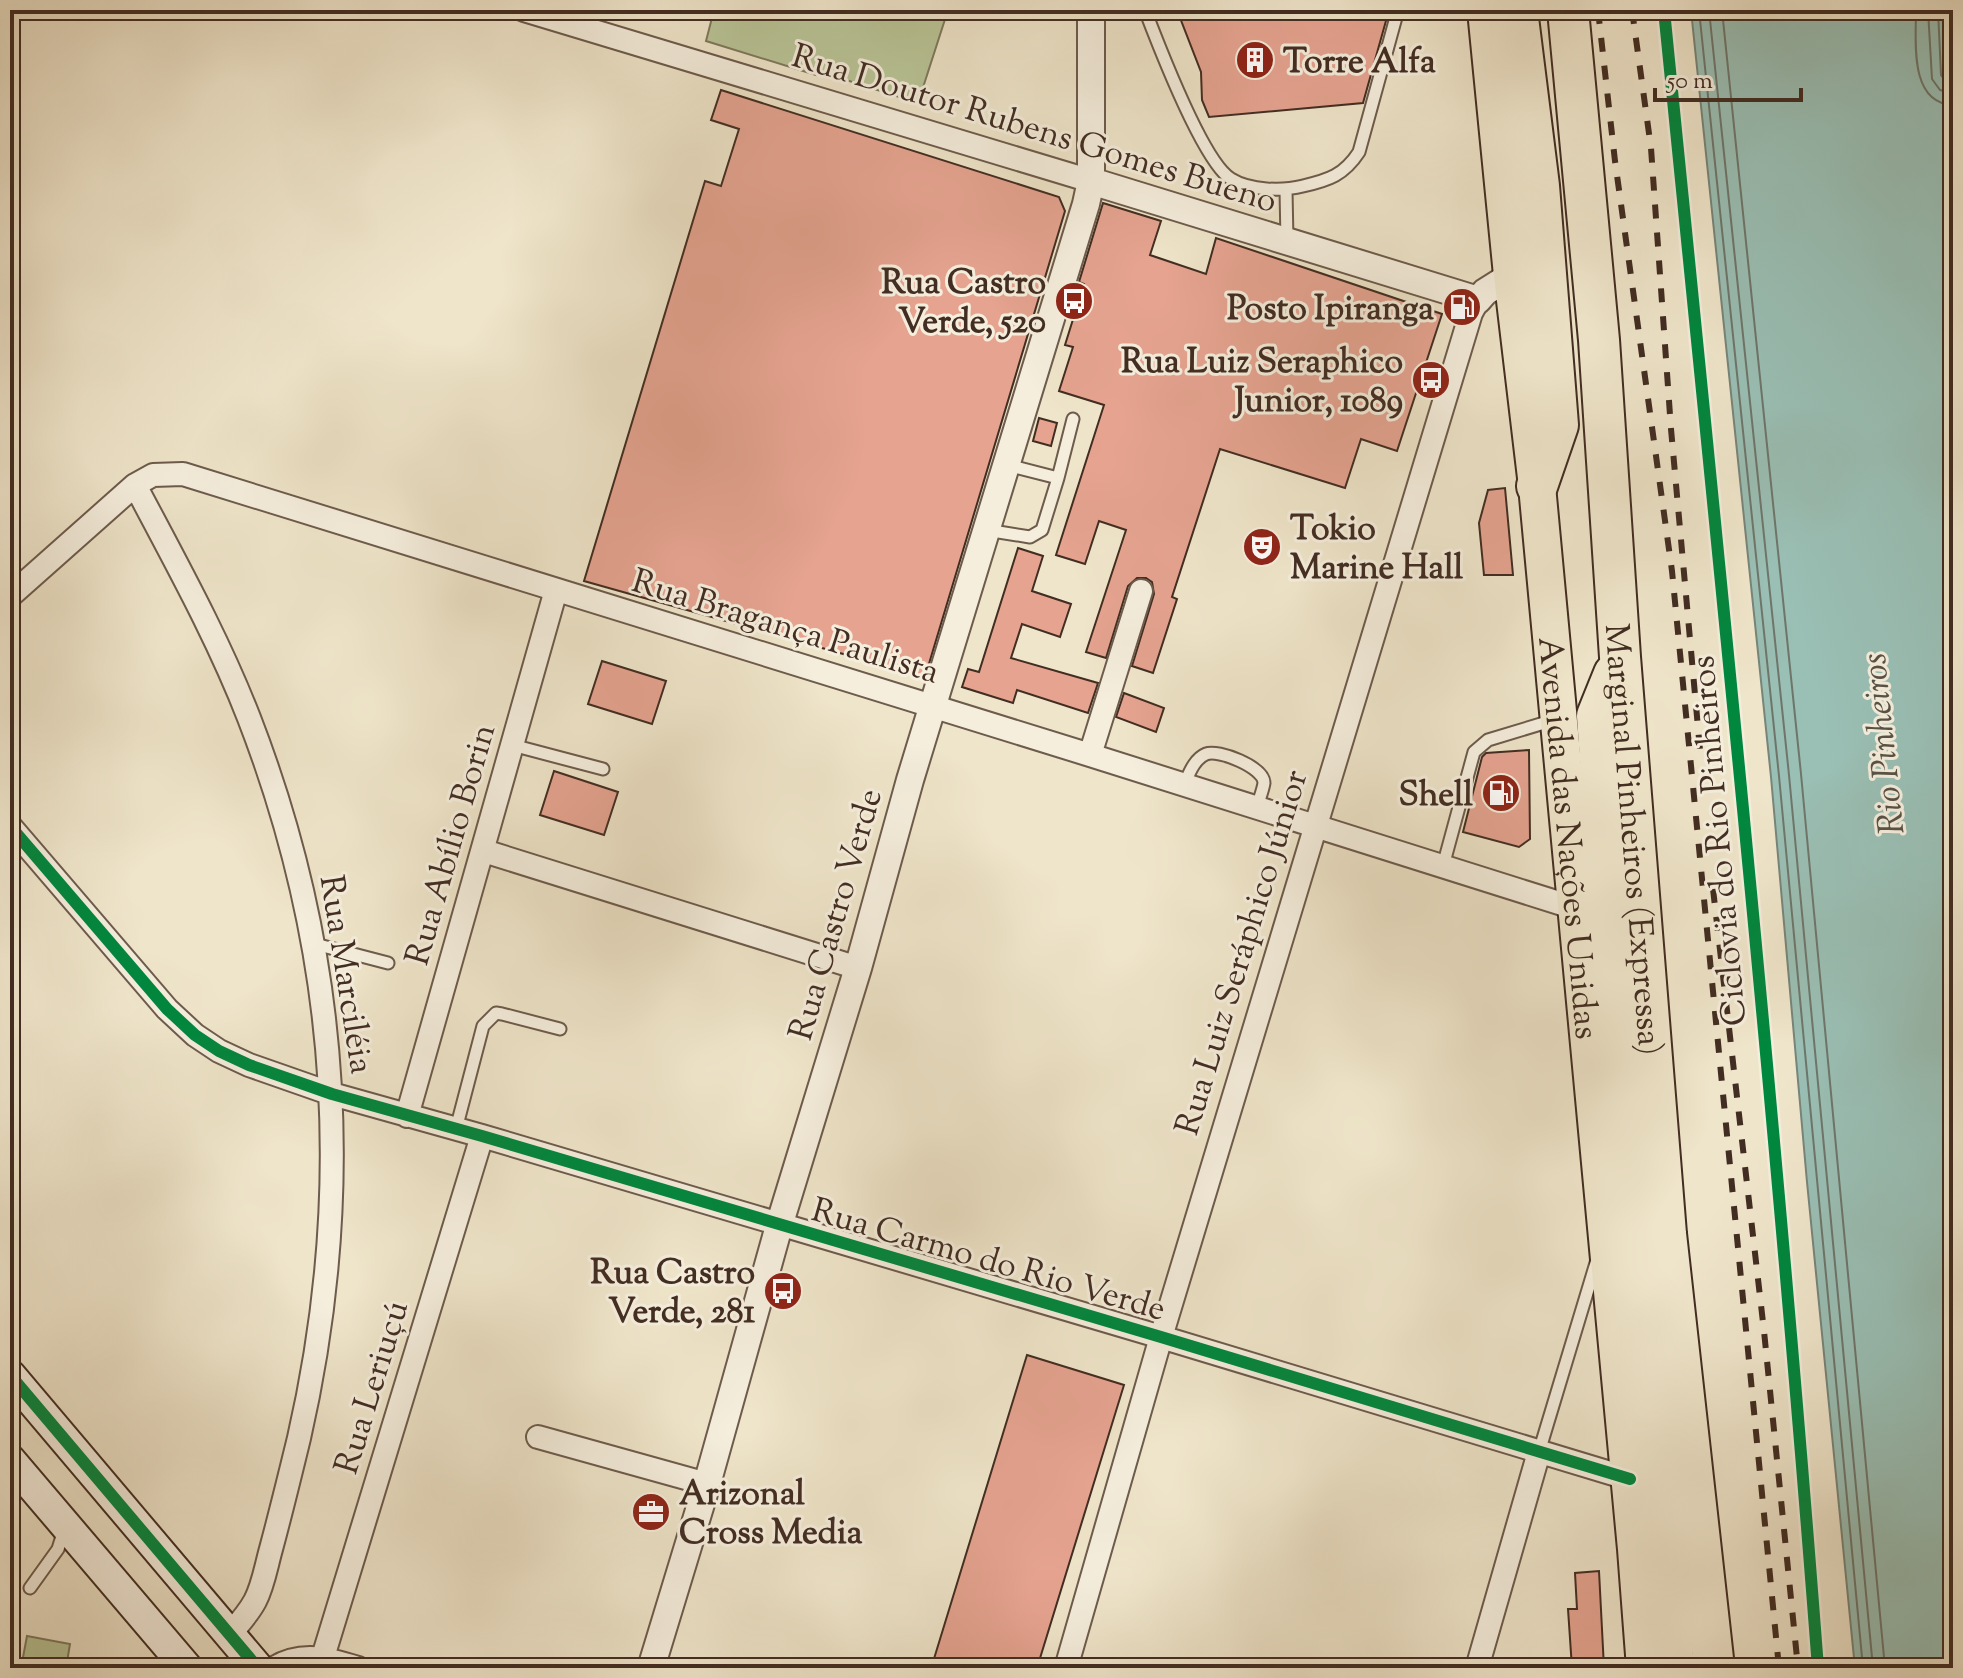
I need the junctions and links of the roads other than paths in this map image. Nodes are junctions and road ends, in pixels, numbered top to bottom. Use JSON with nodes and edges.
{"nodes":[{"id":1,"x":524,"y":10,"type":"edge"},
{"id":2,"x":1091,"y":10,"type":"edge"},
{"id":3,"x":1145,"y":10,"type":"edge"},
{"id":4,"x":1398,"y":10,"type":"edge"},
{"id":5,"x":1486,"y":10,"type":"edge"},
{"id":6,"x":1517,"y":10,"type":"edge"},
{"id":7,"x":1568,"y":10,"type":"edge"},
{"id":8,"x":1091,"y":181,"type":"junction"},
{"id":9,"x":1286,"y":190,"type":"junction"},
{"id":10,"x":1287,"y":241,"type":"junction"},
{"id":11,"x":1512,"y":275,"type":"junction"},
{"id":12,"x":1478,"y":300,"type":"junction"},
{"id":13,"x":1073,"y":419,"type":"dead end"},
{"id":14,"x":1006,"y":465,"type":"junction"},
{"id":15,"x":1058,"y":478,"type":"junction"},
{"id":16,"x":135,"y":485,"type":"junction"},
{"id":17,"x":1537,"y":486,"type":"junction"},
{"id":18,"x":985,"y":530,"type":"junction"},
{"id":19,"x":556,"y":590,"type":"junction"},
{"id":20,"x":1141,"y":591,"type":"dead end"},
{"id":21,"x":10,"y":596,"type":"edge"},
{"id":22,"x":1620,"y":657,"type":"junction"},
{"id":23,"x":932,"y":706,"type":"junction"},
{"id":24,"x":1559,"y":719,"type":"junction"},
{"id":25,"x":512,"y":745,"type":"junction"},
{"id":26,"x":1090,"y":755,"type":"junction"},
{"id":27,"x":603,"y":769,"type":"dead end"},
{"id":28,"x":1184,"y":785,"type":"junction"},
{"id":29,"x":1257,"y":807,"type":"junction"},
{"id":30,"x":10,"y":826,"type":"edge"},
{"id":31,"x":1316,"y":826,"type":"junction"},
{"id":32,"x":484,"y":851,"type":"junction"},
{"id":33,"x":1443,"y":866,"type":"junction"},
{"id":34,"x":1575,"y":908,"type":"junction"},
{"id":35,"x":315,"y":944,"type":"junction"},
{"id":36,"x":388,"y":963,"type":"dead end"},
{"id":37,"x":858,"y":968,"type":"junction"},
{"id":38,"x":560,"y":1029,"type":"dead end"},
{"id":39,"x":332,"y":1094,"type":"junction"},
{"id":40,"x":407,"y":1116,"type":"junction"},
{"id":41,"x":456,"y":1129,"type":"junction"},
{"id":42,"x":482,"y":1136,"type":"junction"},
{"id":43,"x":779,"y":1226,"type":"junction"},
{"id":44,"x":1605,"y":1232,"type":"junction"},
{"id":45,"x":1161,"y":1337,"type":"junction"},
{"id":46,"x":10,"y":1375,"type":"edge"},
{"id":47,"x":538,"y":1437,"type":"dead end"},
{"id":48,"x":1539,"y":1452,"type":"junction"},
{"id":49,"x":10,"y":1460,"type":"edge"},
{"id":50,"x":1630,"y":1479,"type":"junction"},
{"id":51,"x":707,"y":1484,"type":"junction"},
{"id":52,"x":23,"y":1489,"type":"edge"},
{"id":53,"x":65,"y":1525,"type":"junction"},
{"id":54,"x":30,"y":1588,"type":"dead end"},
{"id":55,"x":229,"y":1635,"type":"junction"},
{"id":56,"x":323,"y":1657,"type":"junction"},
{"id":57,"x":187,"y":1668,"type":"edge"},
{"id":58,"x":258,"y":1668,"type":"edge"},
{"id":59,"x":274,"y":1668,"type":"edge"},
{"id":60,"x":358,"y":1668,"type":"edge"},
{"id":61,"x":651,"y":1668,"type":"edge"},
{"id":62,"x":1066,"y":1668,"type":"edge"},
{"id":63,"x":1477,"y":1668,"type":"edge"},
{"id":64,"x":1645,"y":1668,"type":"edge"},
{"id":65,"x":1674,"y":1668,"type":"edge"},
{"id":66,"x":1714,"y":1668,"type":"edge"}],
"edges":[{"from":1,"to":8,"type":"street","name":"Rua Doutor Rubens Gomes Bueno"},
{"from":2,"to":8,"type":"street","name":"Rua Castro Verde"},
{"from":3,"to":9,"type":"lane"},
{"from":4,"to":9,"type":"lane"},
{"from":5,"to":11,"type":"highway","name":"Avenida das Nações Unidas"},
{"from":6,"to":17,"type":"highway"},
{"from":7,"to":22,"type":"highway","name":"Marginal Pinheiros (Expressa)"},
{"from":8,"to":10,"type":"street","name":"Rua Doutor Rubens Gomes Bueno"},
{"from":8,"to":14,"type":"street","name":"Rua Castro Verde"},
{"from":9,"to":10,"type":"lane"},
{"from":10,"to":12,"type":"street","name":"Rua Doutor Rubens Gomes Bueno"},
{"from":11,"to":12,"type":"street"},
{"from":11,"to":17,"type":"highway","name":"Avenida das Nações Unidas"},
{"from":12,"to":31,"type":"street","name":"Rua Luiz Seráphico Júnior"},
{"from":13,"to":15,"type":"lane"},
{"from":14,"to":15,"type":"lane"},
{"from":14,"to":18,"type":"street","name":"Rua Castro Verde"},
{"from":15,"to":18,"type":"lane"},
{"from":16,"to":19,"type":"street","name":"Rua Bragança Paulista"},
{"from":16,"to":21,"type":"street","name":"Rua Bragança Paulista"},
{"from":16,"to":35,"type":"street","name":"Rua Marciléia"},
{"from":17,"to":24,"type":"highway","name":"Avenida das Nações Unidas"},
{"from":18,"to":23,"type":"street","name":"Rua Castro Verde"},
{"from":19,"to":23,"type":"street","name":"Rua Bragança Paulista"},
{"from":19,"to":25,"type":"street","name":"Rua Abílio Borin"},
{"from":20,"to":26,"type":"street"},
{"from":22,"to":65,"type":"highway"},
{"from":22,"to":66,"type":"highway","name":"Marginal Pinheiros (Expressa)"},
{"from":23,"to":26,"type":"street","name":"Rua Bragança Paulista"},
{"from":23,"to":37,"type":"street","name":"Rua Castro Verde"},
{"from":24,"to":33,"type":"lane"},
{"from":24,"to":34,"type":"highway","name":"Avenida das Nações Unidas"},
{"from":25,"to":27,"type":"lane"},
{"from":25,"to":32,"type":"street","name":"Rua Abílio Borin"},
{"from":26,"to":28,"type":"street","name":"Rua Bragança Paulista"},
{"from":28,"to":29,"type":"street","name":"Rua Bragança Paulista"},
{"from":28,"to":29,"type":"lane"},
{"from":29,"to":31,"type":"street","name":"Rua Bragança Paulista"},
{"from":30,"to":39,"type":"street","name":"Rua Carmo do Rio Verde"},
{"from":31,"to":33,"type":"street","name":"Rua Bragança Paulista"},
{"from":31,"to":45,"type":"street","name":"Rua Luiz Seráphico Júnior"},
{"from":32,"to":37,"type":"street"},
{"from":32,"to":40,"type":"street","name":"Rua Abílio Borin"},
{"from":33,"to":34,"type":"street","name":"Rua Bragança Paulista"},
{"from":34,"to":44,"type":"highway","name":"Avenida das Nações Unidas"},
{"from":35,"to":36,"type":"lane"},
{"from":35,"to":39,"type":"street","name":"Rua Marciléia"},
{"from":37,"to":43,"type":"street","name":"Rua Castro Verde"},
{"from":38,"to":41,"type":"lane"},
{"from":39,"to":40,"type":"street","name":"Rua Carmo do Rio Verde"},
{"from":39,"to":55,"type":"street","name":"Rua Marciléia"},
{"from":40,"to":41,"type":"street","name":"Rua Carmo do Rio Verde"},
{"from":41,"to":42,"type":"street","name":"Rua Carmo do Rio Verde"},
{"from":42,"to":43,"type":"street","name":"Rua Carmo do Rio Verde"},
{"from":42,"to":56,"type":"street","name":"Rua Leriuçú"},
{"from":43,"to":45,"type":"street","name":"Rua Carmo do Rio Verde"},
{"from":43,"to":51,"type":"street","name":"Rua Castro Verde"},
{"from":44,"to":48,"type":"lane"},
{"from":44,"to":50,"type":"highway","name":"Avenida das Nações Unidas"},
{"from":45,"to":48,"type":"street","name":"Rua Carmo do Rio Verde"},
{"from":45,"to":62,"type":"street","name":"Rua Luiz Seráphico Júnior"},
{"from":46,"to":55,"type":"main road"},
{"from":47,"to":51,"type":"street"},
{"from":48,"to":50,"type":"street","name":"Rua Carmo do Rio Verde"},
{"from":48,"to":63,"type":"street"},
{"from":49,"to":52,"type":"main road"},
{"from":50,"to":64,"type":"highway","name":"Avenida das Nações Unidas"},
{"from":51,"to":61,"type":"street","name":"Rua Castro Verde"},
{"from":52,"to":53,"type":"main road"},
{"from":53,"to":54,"type":"lane"},
{"from":53,"to":57,"type":"main road"},
{"from":55,"to":58,"type":"main road"},
{"from":56,"to":59,"type":"street"},
{"from":56,"to":60,"type":"street"}]}
